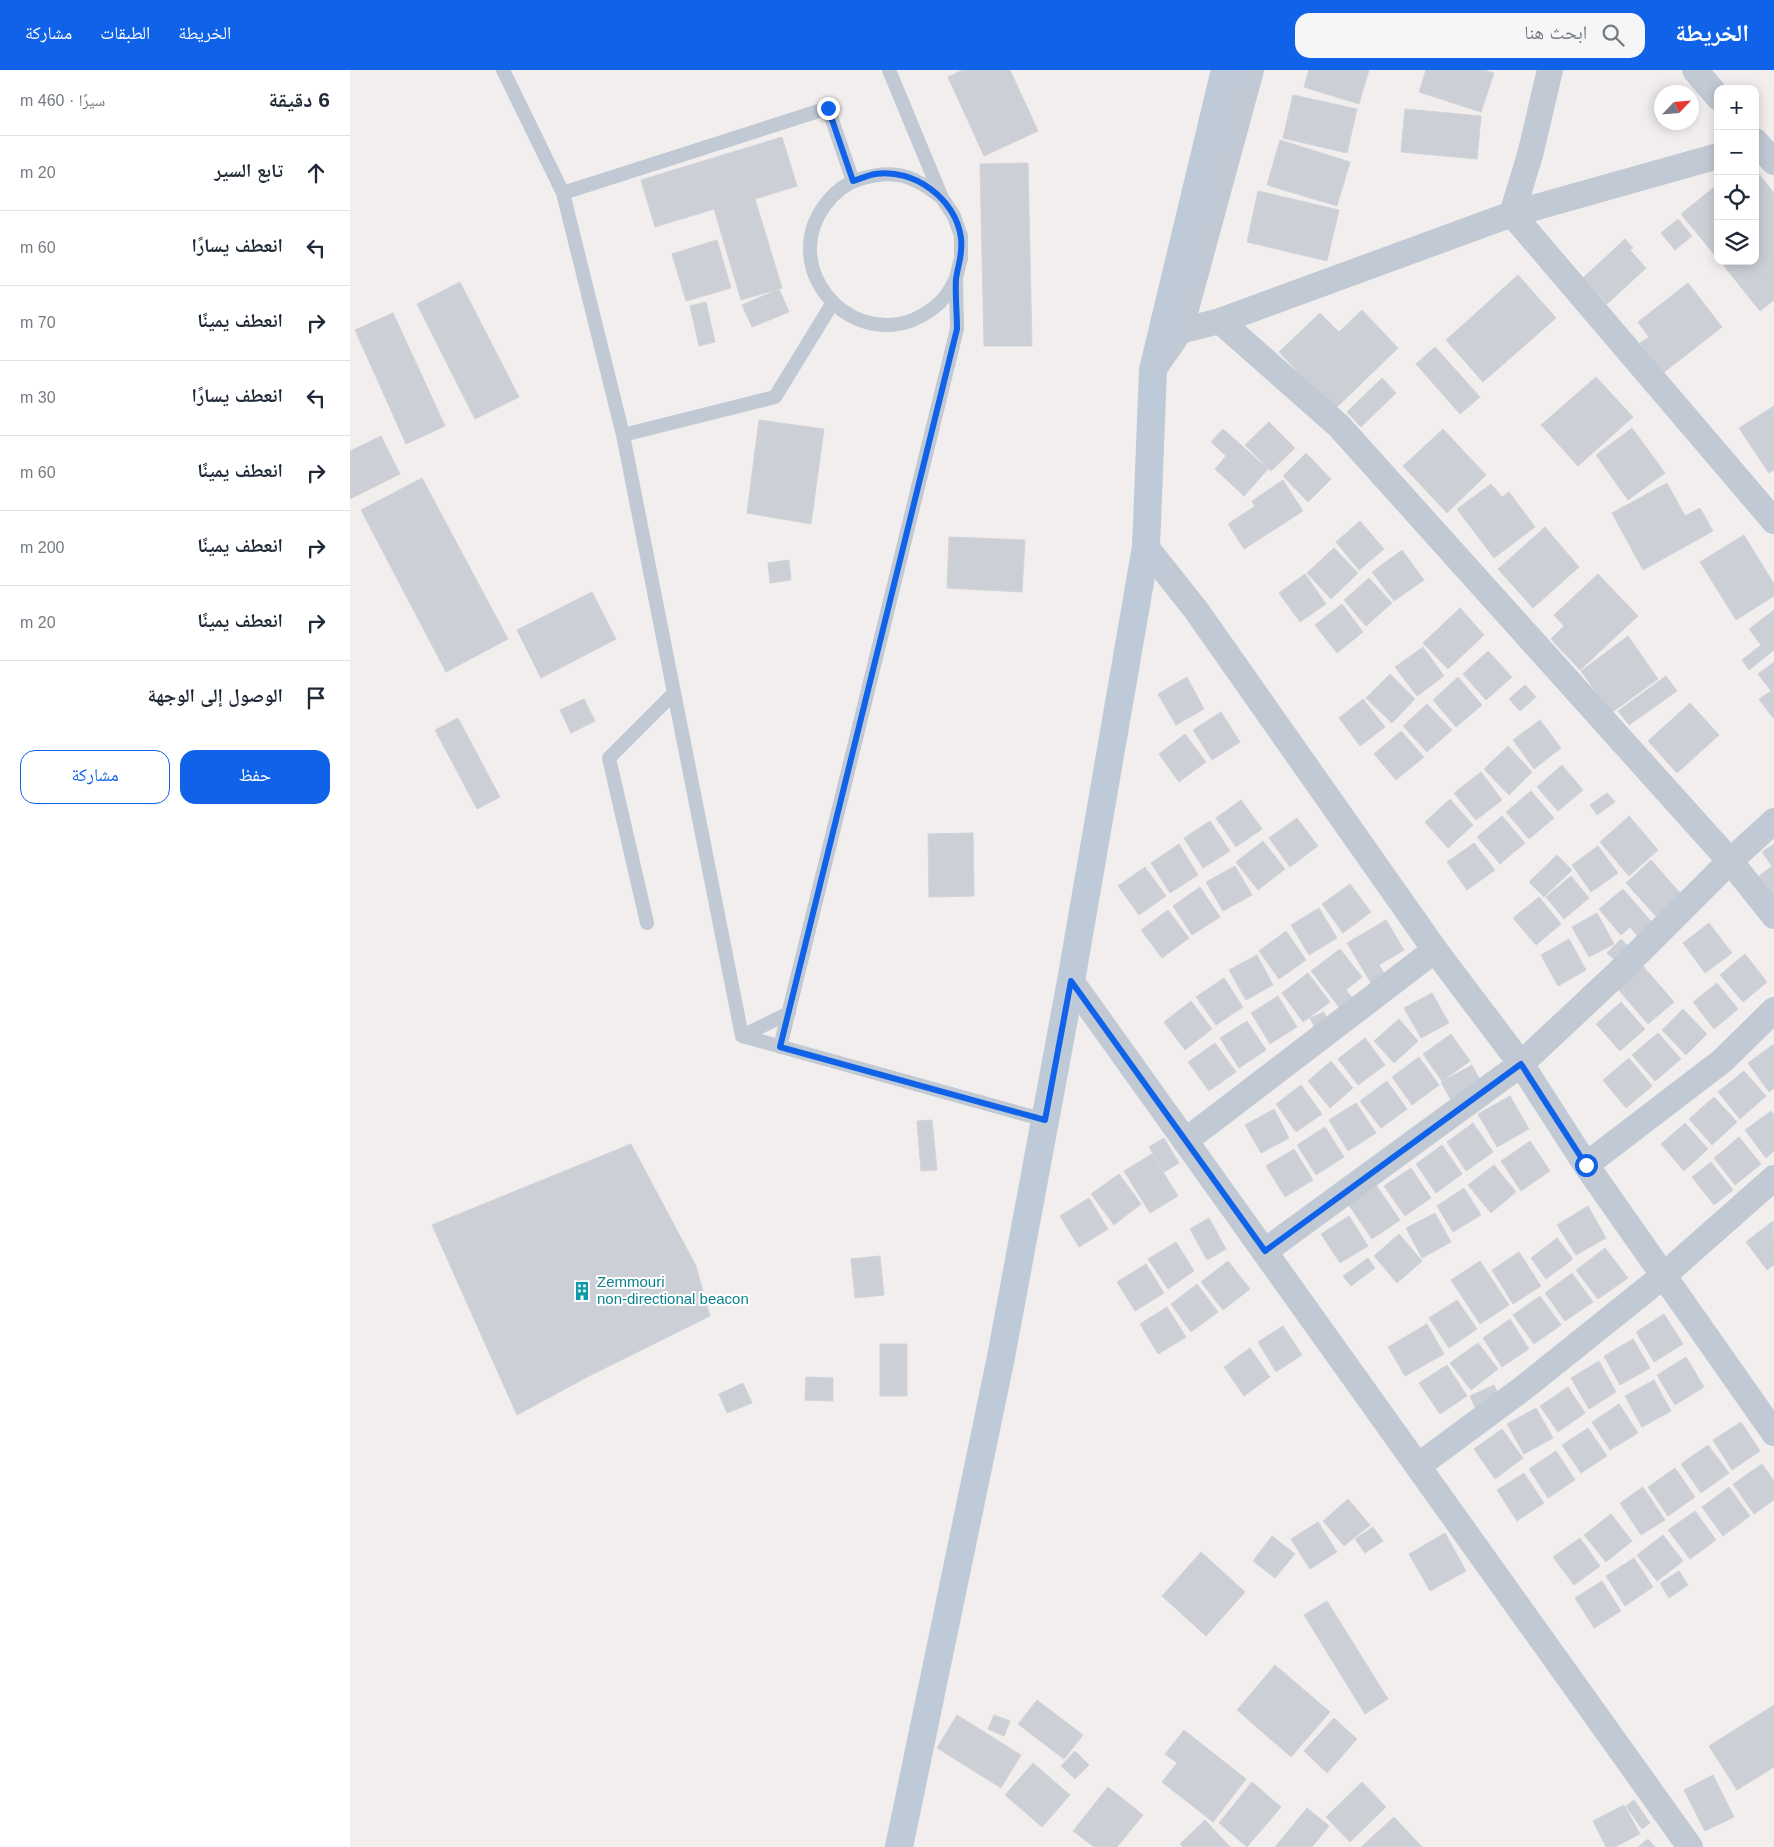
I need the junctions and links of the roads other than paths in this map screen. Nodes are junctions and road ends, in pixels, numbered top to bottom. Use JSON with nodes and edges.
{"nodes":[{"id":1,"x":503,"y":70,"type":"edge"},
{"id":2,"x":889,"y":70,"type":"edge"},
{"id":3,"x":1225,"y":70,"type":"edge"},
{"id":4,"x":1251,"y":70,"type":"edge"},
{"id":5,"x":1550,"y":70,"type":"edge"},
{"id":6,"x":1695,"y":70,"type":"edge"},
{"id":7,"x":1714,"y":92,"type":"edge"},
{"id":8,"x":1714,"y":157,"type":"edge"},
{"id":9,"x":853,"y":181,"type":"junction"},
{"id":10,"x":564,"y":193,"type":"junction"},
{"id":11,"x":942,"y":198,"type":"junction"},
{"id":12,"x":1512,"y":214,"type":"junction"},
{"id":13,"x":956,"y":278,"type":"junction"},
{"id":14,"x":832,"y":304,"type":"junction"},
{"id":15,"x":1220,"y":321,"type":"junction"},
{"id":16,"x":1180,"y":331,"type":"junction"},
{"id":17,"x":1153,"y":370,"type":"junction"},
{"id":18,"x":623,"y":435,"type":"junction"},
{"id":19,"x":1774,"y":521,"type":"edge"},
{"id":20,"x":1146,"y":547,"type":"junction"},
{"id":21,"x":674,"y":692,"type":"junction"},
{"id":22,"x":1774,"y":821,"type":"edge"},
{"id":23,"x":1730,"y":861,"type":"junction"},
{"id":24,"x":1774,"y":916,"type":"edge"},
{"id":25,"x":647,"y":922,"type":"dead end"},
{"id":26,"x":1435,"y":950,"type":"junction"},
{"id":27,"x":1071,"y":981,"type":"junction"},
{"id":28,"x":1774,"y":1010,"type":"edge"},
{"id":29,"x":789,"y":1013,"type":"junction"},
{"id":30,"x":742,"y":1036,"type":"junction"},
{"id":31,"x":780,"y":1047,"type":"junction"},
{"id":32,"x":1521,"y":1064,"type":"junction"},
{"id":33,"x":1045,"y":1120,"type":"junction"},
{"id":34,"x":1185,"y":1141,"type":"junction"},
{"id":35,"x":1586,"y":1165,"type":"junction"},
{"id":36,"x":1774,"y":1178,"type":"edge"},
{"id":37,"x":1265,"y":1251,"type":"junction"},
{"id":38,"x":1663,"y":1276,"type":"junction"},
{"id":39,"x":1774,"y":1433,"type":"edge"},
{"id":40,"x":1418,"y":1466,"type":"junction"},
{"id":41,"x":898,"y":1847,"type":"edge"},
{"id":42,"x":1690,"y":1847,"type":"edge"}],
"edges":[{"from":1,"to":10,"type":"lane"},
{"from":2,"to":11,"type":"lane"},
{"from":3,"to":17,"type":"main road"},
{"from":4,"to":16,"type":"street"},
{"from":5,"to":12,"type":"street"},
{"from":6,"to":7,"type":"street"},
{"from":8,"to":12,"type":"street"},
{"from":9,"to":10,"type":"lane"},
{"from":9,"to":11,"type":"lane"},
{"from":9,"to":14,"type":"lane"},
{"from":10,"to":18,"type":"lane"},
{"from":11,"to":13,"type":"lane"},
{"from":12,"to":15,"type":"street"},
{"from":12,"to":19,"type":"street"},
{"from":13,"to":14,"type":"lane"},
{"from":13,"to":29,"type":"lane"},
{"from":14,"to":18,"type":"lane"},
{"from":15,"to":16,"type":"street"},
{"from":15,"to":23,"type":"street"},
{"from":16,"to":17,"type":"street"},
{"from":17,"to":20,"type":"main road"},
{"from":18,"to":21,"type":"lane"},
{"from":20,"to":26,"type":"street"},
{"from":20,"to":27,"type":"main road"},
{"from":21,"to":25,"type":"lane"},
{"from":21,"to":30,"type":"lane"},
{"from":22,"to":23,"type":"street"},
{"from":23,"to":24,"type":"street"},
{"from":23,"to":32,"type":"street"},
{"from":26,"to":32,"type":"street"},
{"from":26,"to":34,"type":"street"},
{"from":27,"to":33,"type":"main road"},
{"from":27,"to":34,"type":"street"},
{"from":28,"to":35,"type":"street"},
{"from":29,"to":30,"type":"lane"},
{"from":29,"to":31,"type":"lane"},
{"from":30,"to":31,"type":"lane"},
{"from":31,"to":33,"type":"lane"},
{"from":32,"to":35,"type":"street"},
{"from":32,"to":37,"type":"street"},
{"from":33,"to":41,"type":"main road"},
{"from":34,"to":37,"type":"street"},
{"from":35,"to":38,"type":"street"},
{"from":36,"to":38,"type":"street"},
{"from":37,"to":40,"type":"street"},
{"from":38,"to":39,"type":"street"},
{"from":38,"to":40,"type":"street"},
{"from":40,"to":42,"type":"street"}]}
